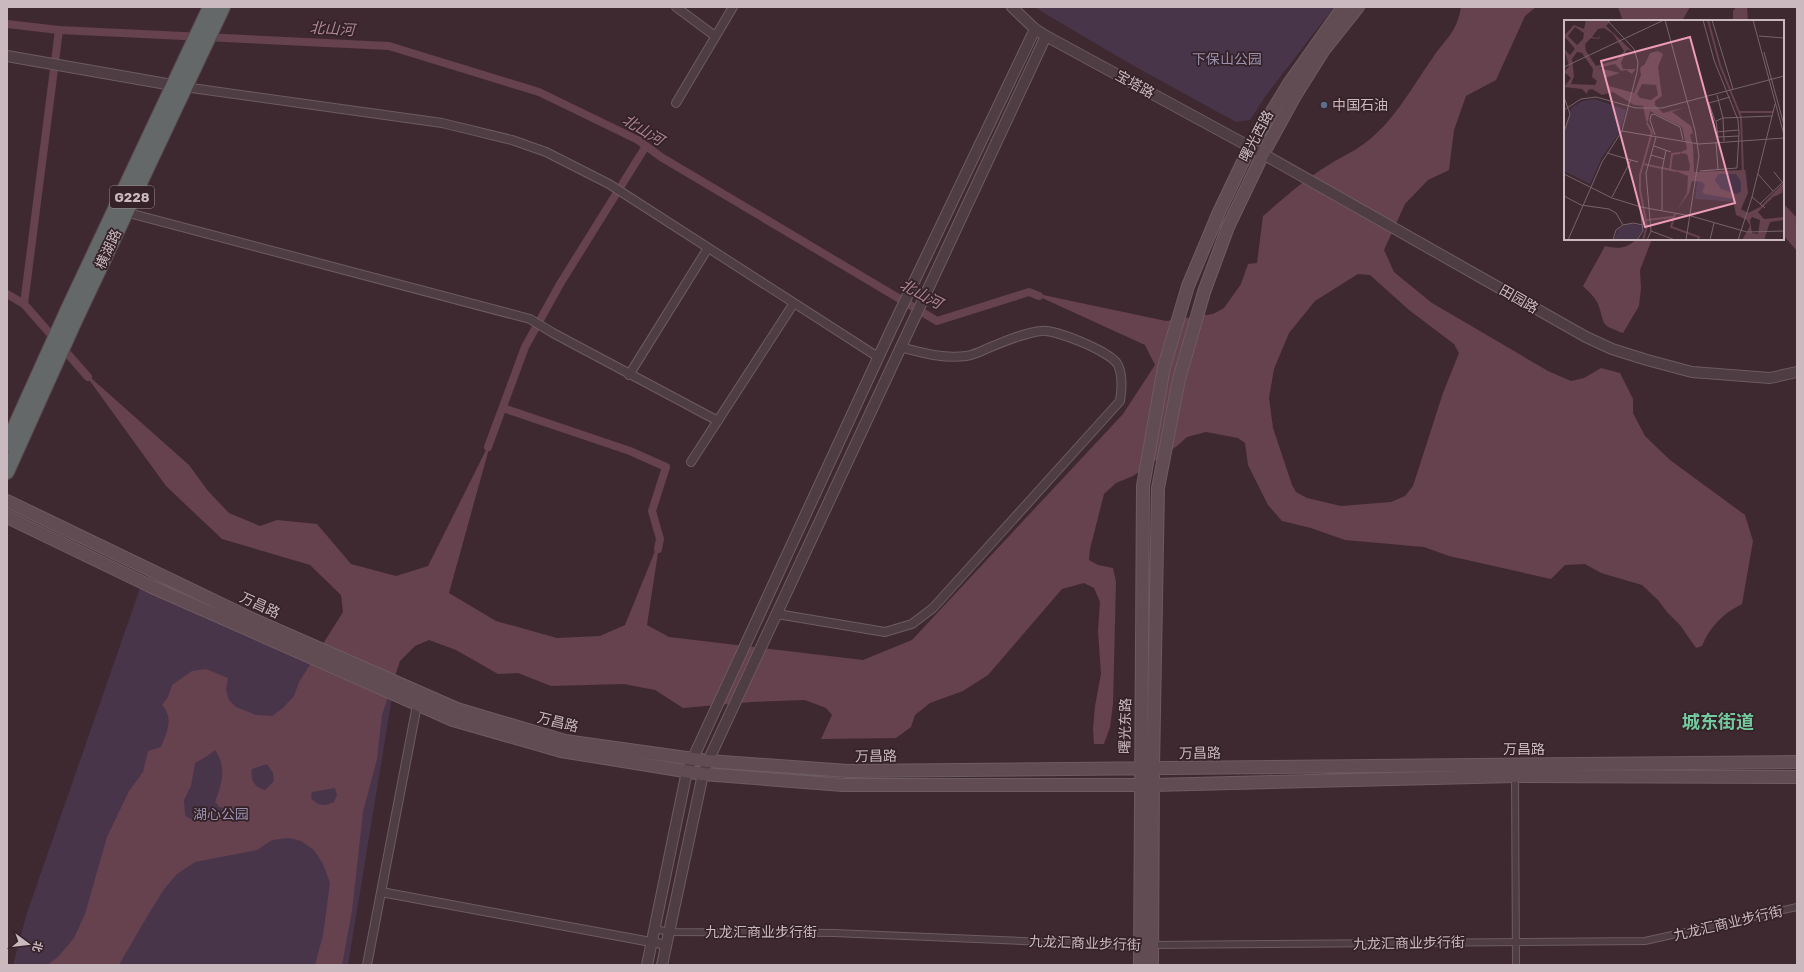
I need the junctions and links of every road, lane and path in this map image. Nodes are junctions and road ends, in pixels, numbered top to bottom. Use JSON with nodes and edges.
{"nodes":[{"id":1,"x":223,"y":7,"type":"edge"},
{"id":2,"x":676,"y":7,"type":"edge"},
{"id":3,"x":733,"y":7,"type":"edge"},
{"id":4,"x":1012,"y":7,"type":"edge"},
{"id":5,"x":1343,"y":7,"type":"edge"},
{"id":6,"x":1358,"y":7,"type":"edge"},
{"id":7,"x":209,"y":8,"type":"edge"},
{"id":8,"x":1035,"y":29,"type":"junction"},
{"id":9,"x":715,"y":36,"type":"junction"},
{"id":10,"x":1046,"y":36,"type":"junction"},
{"id":11,"x":7,"y":56,"type":"edge"},
{"id":12,"x":187,"y":70,"type":"junction"},
{"id":13,"x":178,"y":86,"type":"junction"},
{"id":14,"x":676,"y":103,"type":"dead end"},
{"id":15,"x":1250,"y":147,"type":"junction"},
{"id":16,"x":1263,"y":154,"type":"junction"},
{"id":17,"x":125,"y":212,"type":"junction"},
{"id":18,"x":708,"y":248,"type":"junction"},
{"id":19,"x":794,"y":303,"type":"junction"},
{"id":20,"x":70,"y":317,"type":"junction"},
{"id":21,"x":900,"y":347,"type":"junction"},
{"id":22,"x":878,"y":357,"type":"junction"},
{"id":23,"x":48,"y":368,"type":"junction"},
{"id":24,"x":1797,"y":372,"type":"edge"},
{"id":25,"x":629,"y":374,"type":"junction"},
{"id":26,"x":718,"y":421,"type":"junction"},
{"id":27,"x":7,"y":444,"type":"edge"},
{"id":28,"x":691,"y":462,"type":"dead end"},
{"id":29,"x":7,"y":472,"type":"edge"},
{"id":30,"x":1143,"y":486,"type":"joint"},
{"id":31,"x":1158,"y":488,"type":"joint"},
{"id":32,"x":7,"y":501,"type":"edge"},
{"id":33,"x":7,"y":517,"type":"edge"},
{"id":34,"x":777,"y":614,"type":"junction"},
{"id":35,"x":408,"y":695,"type":"junction"},
{"id":36,"x":417,"y":705,"type":"junction"},
{"id":37,"x":692,"y":758,"type":"junction"},
{"id":38,"x":708,"y":761,"type":"junction"},
{"id":39,"x":1797,"y":762,"type":"edge"},
{"id":40,"x":1140,"y":768,"type":"junction"},
{"id":41,"x":1153,"y":768,"type":"junction"},
{"id":42,"x":686,"y":771,"type":"junction"},
{"id":43,"x":703,"y":774,"type":"junction"},
{"id":44,"x":1515,"y":776,"type":"junction"},
{"id":45,"x":1797,"y":777,"type":"edge"},
{"id":46,"x":1140,"y":785,"type":"junction"},
{"id":47,"x":1154,"y":786,"type":"junction"},
{"id":48,"x":381,"y":892,"type":"junction"},
{"id":49,"x":1797,"y":907,"type":"edge"},
{"id":50,"x":654,"y":929,"type":"junction"},
{"id":51,"x":670,"y":932,"type":"junction"},
{"id":52,"x":652,"y":942,"type":"junction"},
{"id":53,"x":1516,"y":942,"type":"junction"},
{"id":54,"x":667,"y":945,"type":"junction"},
{"id":55,"x":1152,"y":945,"type":"junction"},
{"id":56,"x":1140,"y":946,"type":"junction"},
{"id":57,"x":367,"y":965,"type":"edge"},
{"id":58,"x":647,"y":965,"type":"edge"},
{"id":59,"x":662,"y":965,"type":"edge"},
{"id":60,"x":1140,"y":965,"type":"edge"},
{"id":61,"x":1152,"y":965,"type":"edge"},
{"id":62,"x":1516,"y":965,"type":"edge"}],
"edges":[{"from":1,"to":12,"type":"highway","name":"横湖路","number":"G228"},
{"from":2,"to":9,"type":"street"},
{"from":3,"to":9,"type":"street"},
{"from":4,"to":8,"type":"street","name":"宝塔路"},
{"from":5,"to":15,"type":"main road","name":"曙光西路"},
{"from":6,"to":16,"type":"main road","name":"曙光西路"},
{"from":7,"to":12,"type":"highway","name":"横湖路","number":"G228"},
{"from":8,"to":10,"type":"street","name":"宝塔路"},
{"from":8,"to":22,"type":"street"},
{"from":9,"to":14,"type":"street"},
{"from":10,"to":15,"type":"street","name":"宝塔路"},
{"from":10,"to":21,"type":"street"},
{"from":11,"to":13,"type":"street"},
{"from":12,"to":13,"type":"highway","name":"横湖路","number":"G228"},
{"from":13,"to":17,"type":"highway","name":"横湖路","number":"G228"},
{"from":13,"to":18,"type":"street"},
{"from":13,"to":20,"type":"highway","name":"横湖路","number":"G228"},
{"from":15,"to":16,"type":"street","name":"宝塔路"},
{"from":15,"to":30,"type":"main road","name":"曙光西路"},
{"from":16,"to":24,"type":"street","name":"田园路"},
{"from":16,"to":31,"type":"main road","name":"曙光西路"},
{"from":17,"to":20,"type":"highway","name":"横湖路","number":"G228"},
{"from":17,"to":25,"type":"street"},
{"from":18,"to":19,"type":"street"},
{"from":18,"to":25,"type":"street"},
{"from":19,"to":22,"type":"street"},
{"from":19,"to":26,"type":"street"},
{"from":20,"to":23,"type":"highway","name":"横湖路","number":"G228"},
{"from":21,"to":34,"type":"street"},
{"from":21,"to":34,"type":"street"},
{"from":22,"to":37,"type":"street"},
{"from":23,"to":27,"type":"highway","name":"横湖路","number":"G228"},
{"from":23,"to":29,"type":"highway","name":"横湖路","number":"G228"},
{"from":25,"to":26,"type":"street"},
{"from":26,"to":28,"type":"street"},
{"from":30,"to":40,"type":"main road","name":"曙光东路"},
{"from":31,"to":41,"type":"main road","name":"曙光东路"},
{"from":32,"to":35,"type":"main road","name":"万昌路"},
{"from":33,"to":35,"type":"main road","name":"万昌路"},
{"from":34,"to":38,"type":"street"},
{"from":35,"to":36,"type":"main road","name":"万昌路"},
{"from":35,"to":37,"type":"main road","name":"万昌路"},
{"from":36,"to":42,"type":"main road","name":"万昌路"},
{"from":36,"to":48,"type":"street"},
{"from":37,"to":38,"type":"main road","name":"万昌路"},
{"from":37,"to":42,"type":"street"},
{"from":38,"to":40,"type":"main road","name":"万昌路"},
{"from":38,"to":43,"type":"street"},
{"from":39,"to":41,"type":"main road","name":"万昌路"},
{"from":40,"to":41,"type":"main road","name":"万昌路"},
{"from":40,"to":46,"type":"main road","name":"曙光东路"},
{"from":41,"to":47,"type":"main road","name":"曙光东路"},
{"from":42,"to":43,"type":"main road","name":"万昌路"},
{"from":42,"to":50,"type":"street"},
{"from":43,"to":46,"type":"main road","name":"万昌路"},
{"from":43,"to":51,"type":"street"},
{"from":44,"to":45,"type":"main road","name":"万昌路"},
{"from":44,"to":47,"type":"main road","name":"万昌路"},
{"from":44,"to":53,"type":"street"},
{"from":46,"to":47,"type":"main road","name":"万昌路"},
{"from":46,"to":56,"type":"main road","name":"曙光东路"},
{"from":47,"to":55,"type":"main road","name":"曙光东路"},
{"from":48,"to":52,"type":"street"},
{"from":48,"to":57,"type":"street"},
{"from":49,"to":53,"type":"street","name":"九龙汇商业步行街"},
{"from":50,"to":51,"type":"street","name":"九龙汇商业步行街"},
{"from":50,"to":52,"type":"street"},
{"from":51,"to":54,"type":"street"},
{"from":51,"to":56,"type":"street","name":"九龙汇商业步行街"},
{"from":52,"to":54,"type":"street"},
{"from":52,"to":58,"type":"street"},
{"from":53,"to":55,"type":"street","name":"九龙汇商业步行街"},
{"from":53,"to":62,"type":"street"},
{"from":54,"to":59,"type":"street"},
{"from":55,"to":56,"type":"street","name":"九龙汇商业步行街"},
{"from":55,"to":61,"type":"main road","name":"曙光东路"},
{"from":56,"to":60,"type":"main road","name":"曙光东路"}]}
